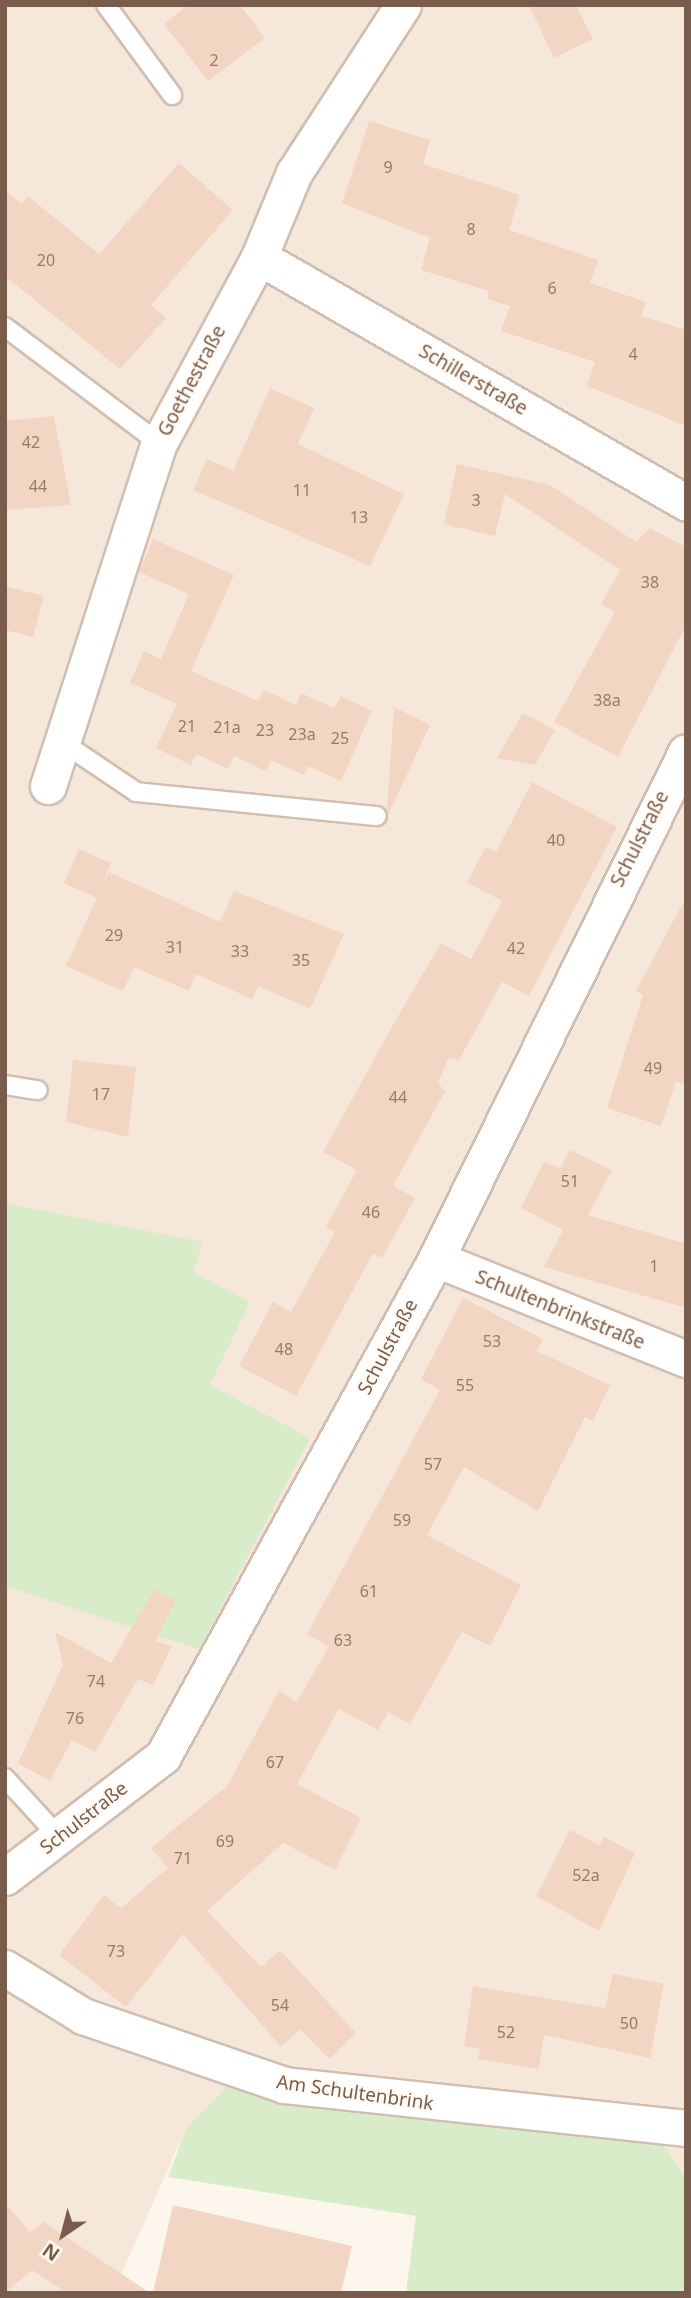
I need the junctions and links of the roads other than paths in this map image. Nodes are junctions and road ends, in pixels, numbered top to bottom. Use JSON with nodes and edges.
{"nodes":[{"id":1,"x":106,"y":5,"type":"edge"},
{"id":2,"x":402,"y":5,"type":"edge"},
{"id":3,"x":172,"y":95,"type":"dead end"},
{"id":4,"x":259,"y":257,"type":"junction"},
{"id":5,"x":5,"y":327,"type":"edge"},
{"id":6,"x":159,"y":443,"type":"junction"},
{"id":7,"x":686,"y":503,"type":"edge"},
{"id":8,"x":62,"y":742,"type":"junction"},
{"id":9,"x":686,"y":752,"type":"edge"},
{"id":10,"x":48,"y":786,"type":"dead end"},
{"id":11,"x":377,"y":816,"type":"dead end"},
{"id":12,"x":5,"y":1084,"type":"edge"},
{"id":13,"x":38,"y":1090,"type":"dead end"},
{"id":14,"x":436,"y":1258,"type":"junction"},
{"id":15,"x":686,"y":1359,"type":"edge"},
{"id":16,"x":5,"y":1777,"type":"edge"},
{"id":17,"x":60,"y":1838,"type":"junction"},
{"id":18,"x":5,"y":1877,"type":"edge"},
{"id":19,"x":5,"y":1968,"type":"edge"},
{"id":20,"x":686,"y":2128,"type":"edge"}],
"edges":[{"from":1,"to":3,"type":"lane"},
{"from":2,"to":4,"type":"street","name":"Goethestraße"},
{"from":4,"to":6,"type":"street","name":"Goethestraße"},
{"from":4,"to":7,"type":"street","name":"Schillerstraße"},
{"from":5,"to":6,"type":"lane"},
{"from":6,"to":8,"type":"street","name":"Goethestraße"},
{"from":8,"to":10,"type":"street","name":"Goethestraße"},
{"from":8,"to":11,"type":"lane"},
{"from":9,"to":14,"type":"street","name":"Schulstraße"},
{"from":12,"to":13,"type":"lane"},
{"from":14,"to":15,"type":"street","name":"Schultenbrinkstraße"},
{"from":14,"to":17,"type":"street","name":"Schulstraße"},
{"from":16,"to":17,"type":"lane"},
{"from":17,"to":18,"type":"street","name":"Schulstraße"},
{"from":19,"to":20,"type":"street","name":"Am Schultenbrink"}]}
